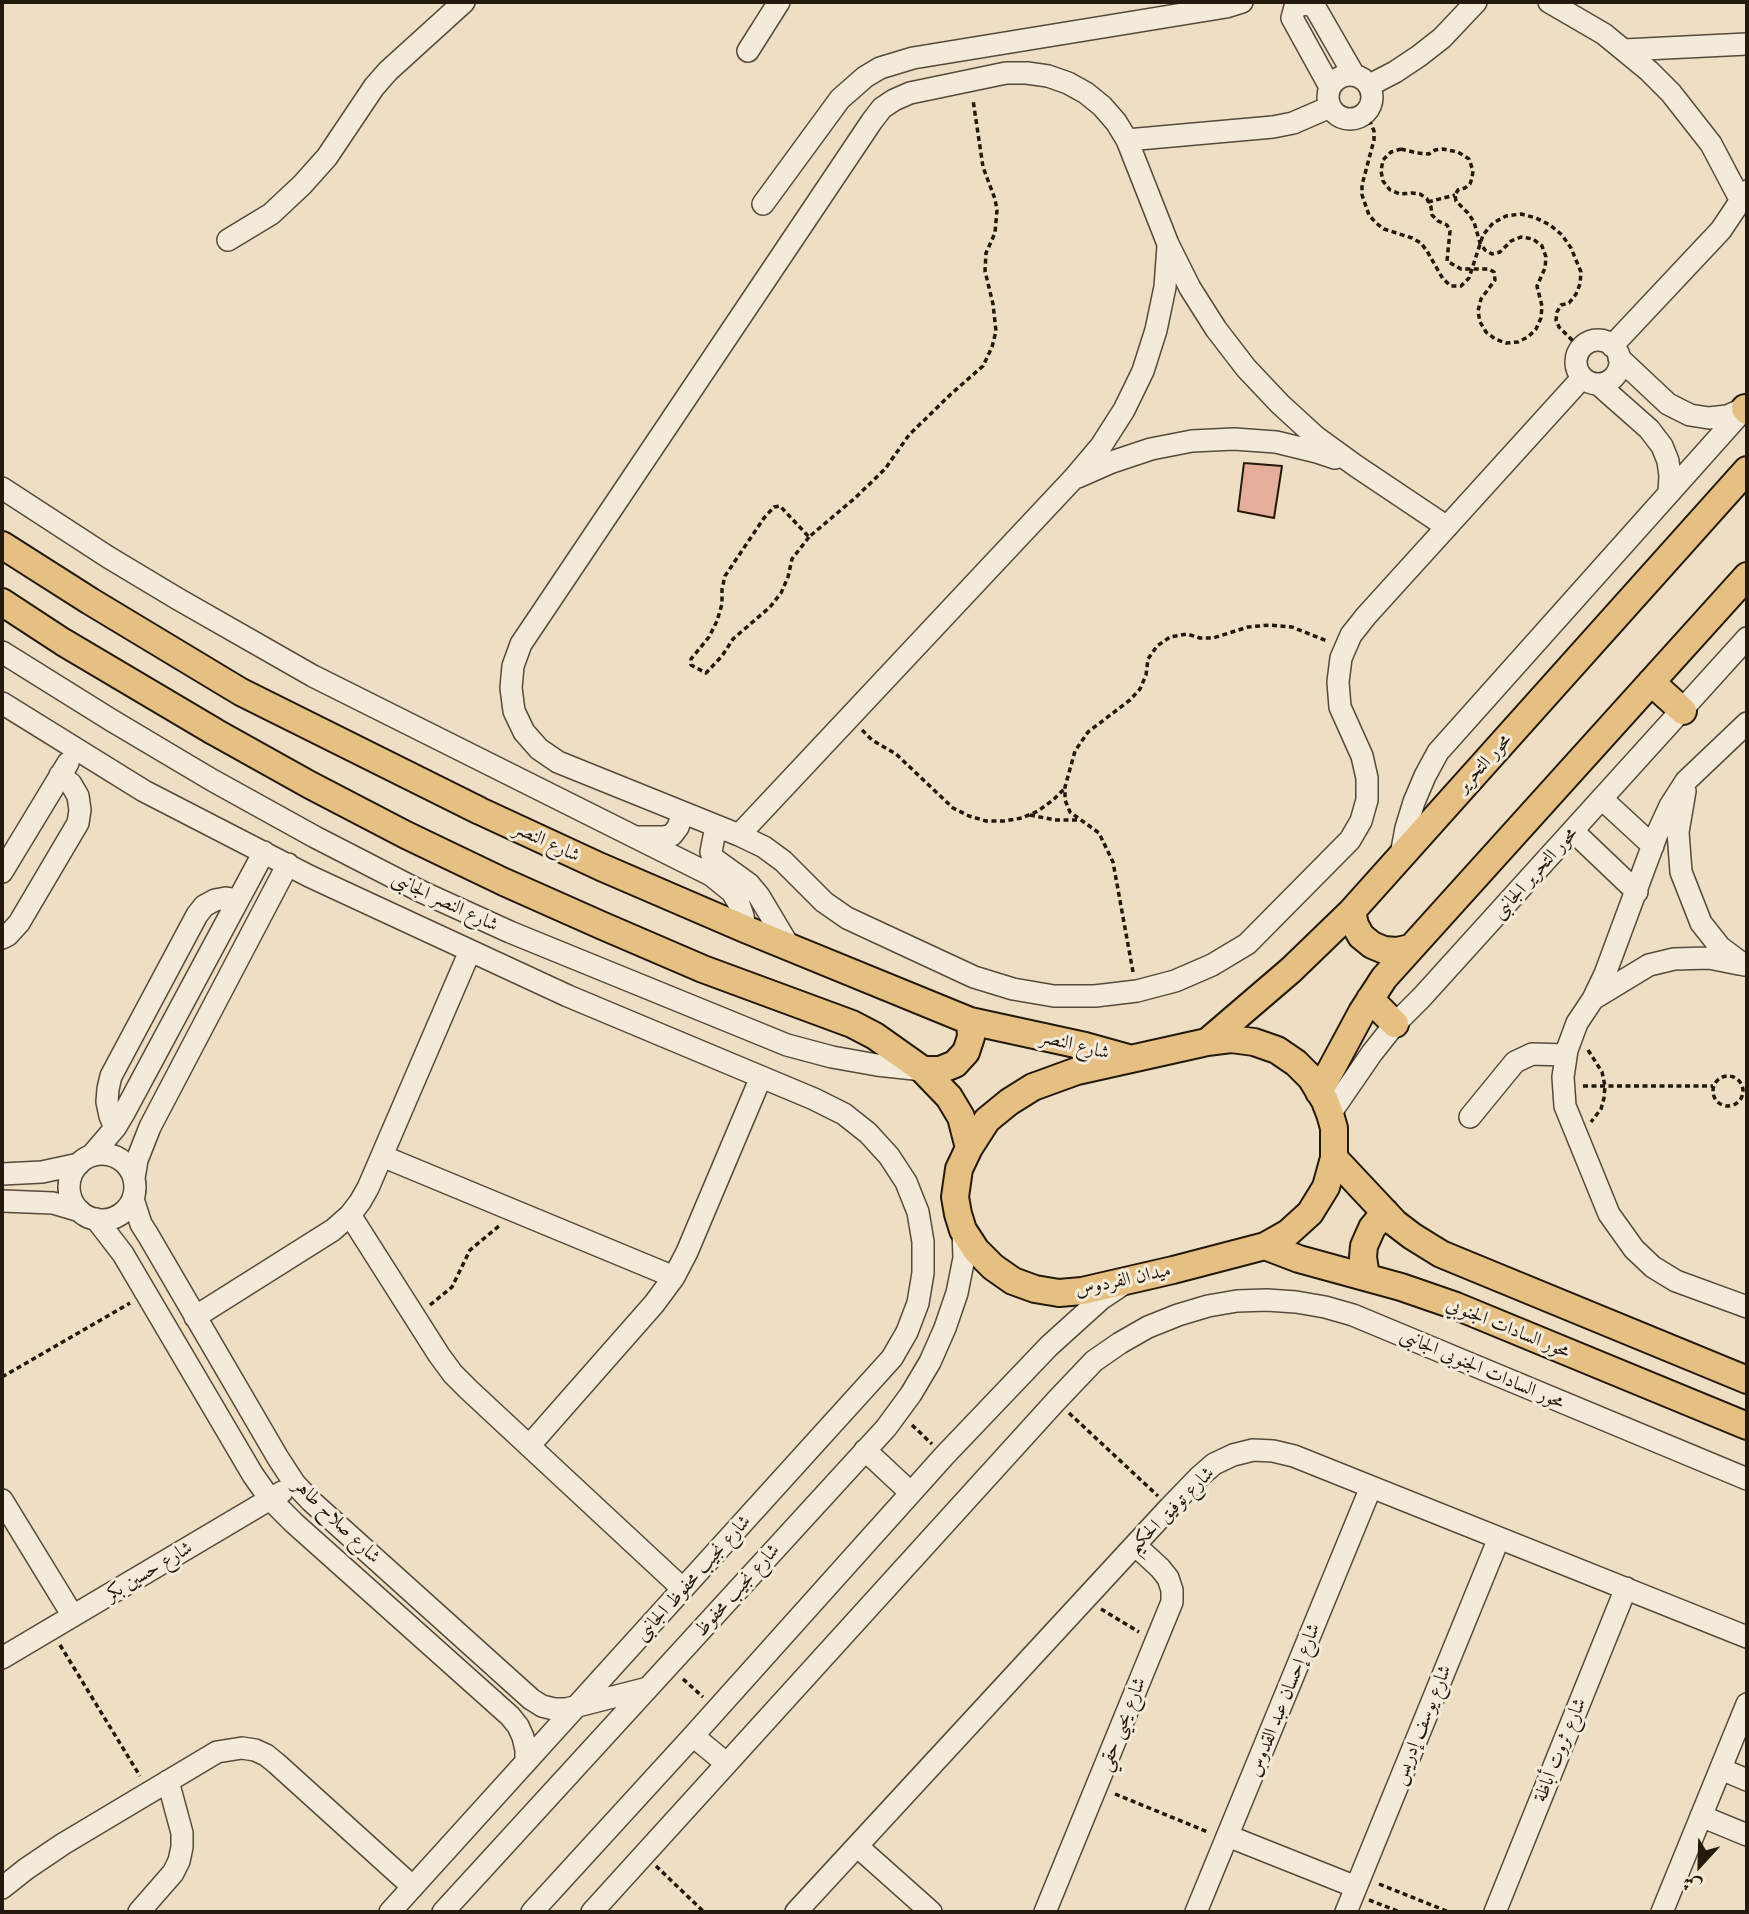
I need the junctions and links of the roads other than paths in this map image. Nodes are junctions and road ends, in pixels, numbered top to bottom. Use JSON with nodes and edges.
{"nodes":[{"id":1,"x":464,"y":2,"type":"edge"},
{"id":2,"x":779,"y":2,"type":"edge"},
{"id":3,"x":1242,"y":2,"type":"edge"},
{"id":4,"x":1476,"y":2,"type":"edge"},
{"id":5,"x":1549,"y":2,"type":"edge"},
{"id":6,"x":1747,"y":44,"type":"edge"},
{"id":7,"x":1624,"y":50,"type":"junction"},
{"id":8,"x":748,"y":51,"type":"dead end"},
{"id":9,"x":1362,"y":80,"type":"junction"},
{"id":10,"x":1330,"y":97,"type":"junction"},
{"id":11,"x":1127,"y":139,"type":"junction"},
{"id":12,"x":1744,"y":196,"type":"edge"},
{"id":13,"x":763,"y":204,"type":"dead end"},
{"id":14,"x":228,"y":240,"type":"dead end"},
{"id":15,"x":1168,"y":244,"type":"junction"},
{"id":16,"x":1615,"y":352,"type":"junction"},
{"id":17,"x":1590,"y":381,"type":"junction"},
{"id":18,"x":1746,"y":408,"type":"edge"},
{"id":19,"x":1356,"y":466,"type":"junction"},
{"id":20,"x":1747,"y":470,"type":"edge"},
{"id":21,"x":1073,"y":479,"type":"junction"},
{"id":22,"x":2,"y":488,"type":"edge"},
{"id":23,"x":1669,"y":492,"type":"junction"},
{"id":24,"x":1447,"y":527,"type":"junction"},
{"id":25,"x":2,"y":545,"type":"edge"},
{"id":26,"x":1747,"y":576,"type":"edge"},
{"id":27,"x":2,"y":602,"type":"edge"},
{"id":28,"x":1747,"y":638,"type":"edge"},
{"id":29,"x":2,"y":652,"type":"edge"},
{"id":30,"x":1651,"y":682,"type":"junction"},
{"id":31,"x":2,"y":703,"type":"edge"},
{"id":32,"x":1683,"y":711,"type":"junction"},
{"id":33,"x":1746,"y":725,"type":"edge"},
{"id":34,"x":76,"y":750,"type":"junction"},
{"id":35,"x":60,"y":775,"type":"junction"},
{"id":36,"x":1686,"y":780,"type":"junction"},
{"id":37,"x":1602,"y":799,"type":"junction"},
{"id":38,"x":683,"y":813,"type":"junction"},
{"id":39,"x":716,"y":826,"type":"junction"},
{"id":40,"x":1573,"y":831,"type":"junction"},
{"id":41,"x":739,"y":835,"type":"junction"},
{"id":42,"x":633,"y":836,"type":"junction"},
{"id":43,"x":264,"y":852,"type":"junction"},
{"id":44,"x":1401,"y":855,"type":"junction"},
{"id":45,"x":1650,"y":855,"type":"junction"},
{"id":46,"x":288,"y":864,"type":"junction"},
{"id":47,"x":2,"y":872,"type":"edge"},
{"id":48,"x":1681,"y":872,"type":"junction"},
{"id":49,"x":1637,"y":892,"type":"junction"},
{"id":50,"x":238,"y":900,"type":"junction"},
{"id":51,"x":1352,"y":911,"type":"junction"},
{"id":52,"x":1701,"y":923,"type":"junction"},
{"id":53,"x":745,"y":929,"type":"junction"},
{"id":54,"x":2,"y":938,"type":"edge"},
{"id":55,"x":1618,"y":943,"type":"junction"},
{"id":56,"x":213,"y":948,"type":"junction"},
{"id":57,"x":790,"y":948,"type":"junction"},
{"id":58,"x":1410,"y":948,"type":"junction"},
{"id":59,"x":470,"y":951,"type":"junction"},
{"id":60,"x":1674,"y":959,"type":"junction"},
{"id":61,"x":238,"y":960,"type":"junction"},
{"id":62,"x":1649,"y":965,"type":"junction"},
{"id":63,"x":1746,"y":966,"type":"edge"},
{"id":64,"x":1370,"y":999,"type":"junction"},
{"id":65,"x":1593,"y":999,"type":"junction"},
{"id":66,"x":970,"y":1021,"type":"junction"},
{"id":67,"x":1395,"y":1024,"type":"junction"},
{"id":68,"x":1207,"y":1042,"type":"junction"},
{"id":69,"x":1566,"y":1055,"type":"junction"},
{"id":70,"x":1128,"y":1058,"type":"junction"},
{"id":71,"x":923,"y":1070,"type":"junction"},
{"id":72,"x":761,"y":1077,"type":"junction"},
{"id":73,"x":1325,"y":1103,"type":"junction"},
{"id":74,"x":1470,"y":1117,"type":"dead end"},
{"id":75,"x":116,"y":1128,"type":"junction"},
{"id":76,"x":969,"y":1148,"type":"junction"},
{"id":77,"x":382,"y":1156,"type":"junction"},
{"id":78,"x":1334,"y":1158,"type":"junction"},
{"id":79,"x":85,"y":1160,"type":"junction"},
{"id":80,"x":2,"y":1174,"type":"edge"},
{"id":81,"x":134,"y":1188,"type":"junction"},
{"id":82,"x":2,"y":1201,"type":"edge"},
{"id":83,"x":1385,"y":1212,"type":"junction"},
{"id":84,"x":88,"y":1215,"type":"junction"},
{"id":85,"x":351,"y":1215,"type":"junction"},
{"id":86,"x":963,"y":1230,"type":"junction"},
{"id":87,"x":1265,"y":1246,"type":"junction"},
{"id":88,"x":1366,"y":1276,"type":"junction"},
{"id":89,"x":674,"y":1277,"type":"junction"},
{"id":90,"x":1127,"y":1281,"type":"junction"},
{"id":91,"x":1747,"y":1307,"type":"edge"},
{"id":92,"x":195,"y":1317,"type":"junction"},
{"id":93,"x":1747,"y":1380,"type":"edge"},
{"id":94,"x":1747,"y":1426,"type":"edge"},
{"id":95,"x":529,"y":1446,"type":"junction"},
{"id":96,"x":865,"y":1450,"type":"junction"},
{"id":97,"x":1747,"y":1479,"type":"edge"},
{"id":98,"x":295,"y":1484,"type":"junction"},
{"id":99,"x":1371,"y":1487,"type":"junction"},
{"id":100,"x":911,"y":1493,"type":"junction"},
{"id":101,"x":271,"y":1499,"type":"junction"},
{"id":102,"x":2,"y":1500,"type":"edge"},
{"id":103,"x":1499,"y":1538,"type":"junction"},
{"id":104,"x":1135,"y":1545,"type":"junction"},
{"id":105,"x":1626,"y":1588,"type":"junction"},
{"id":106,"x":683,"y":1589,"type":"junction"},
{"id":107,"x":73,"y":1616,"type":"junction"},
{"id":108,"x":1747,"y":1637,"type":"edge"},
{"id":109,"x":2,"y":1658,"type":"edge"},
{"id":110,"x":648,"y":1688,"type":"junction"},
{"id":111,"x":1747,"y":1704,"type":"edge"},
{"id":112,"x":578,"y":1705,"type":"junction"},
{"id":113,"x":693,"y":1736,"type":"junction"},
{"id":114,"x":526,"y":1762,"type":"junction"},
{"id":115,"x":726,"y":1763,"type":"junction"},
{"id":116,"x":1721,"y":1769,"type":"junction"},
{"id":117,"x":1747,"y":1780,"type":"edge"},
{"id":118,"x":159,"y":1787,"type":"junction"},
{"id":119,"x":1701,"y":1816,"type":"junction"},
{"id":120,"x":1747,"y":1835,"type":"edge"},
{"id":121,"x":1227,"y":1838,"type":"junction"},
{"id":122,"x":857,"y":1846,"type":"junction"},
{"id":123,"x":413,"y":1887,"type":"junction"},
{"id":124,"x":2,"y":1888,"type":"edge"},
{"id":125,"x":1354,"y":1892,"type":"edge"},
{"id":126,"x":139,"y":1912,"type":"edge"},
{"id":127,"x":390,"y":1912,"type":"edge"},
{"id":128,"x":443,"y":1912,"type":"edge"},
{"id":129,"x":532,"y":1912,"type":"edge"},
{"id":130,"x":592,"y":1912,"type":"edge"},
{"id":131,"x":796,"y":1912,"type":"edge"},
{"id":132,"x":931,"y":1912,"type":"edge"},
{"id":133,"x":1045,"y":1912,"type":"edge"},
{"id":134,"x":1196,"y":1912,"type":"edge"},
{"id":135,"x":1494,"y":1912,"type":"edge"},
{"id":136,"x":1662,"y":1912,"type":"edge"}],
"edges":[{"from":1,"to":14,"type":"street"},
{"from":2,"to":8,"type":"street"},
{"from":3,"to":13,"type":"street"},
{"from":4,"to":9,"type":"street"},
{"from":5,"to":7,"type":"street"},
{"from":6,"to":7,"type":"street"},
{"from":7,"to":12,"type":"street"},
{"from":9,"to":10,"type":"street"},
{"from":9,"to":10,"type":"street"},
{"from":9,"to":10,"type":"street"},
{"from":10,"to":11,"type":"street"},
{"from":11,"to":15,"type":"street"},
{"from":11,"to":38,"type":"street"},
{"from":12,"to":16,"type":"street"},
{"from":15,"to":19,"type":"street"},
{"from":15,"to":21,"type":"street"},
{"from":16,"to":17,"type":"street"},
{"from":16,"to":17,"type":"street"},
{"from":16,"to":18,"type":"street"},
{"from":17,"to":23,"type":"street"},
{"from":17,"to":24,"type":"street"},
{"from":18,"to":23,"type":"street"},
{"from":19,"to":21,"type":"street"},
{"from":19,"to":24,"type":"street"},
{"from":20,"to":44,"type":"main road","name":"محور التحرير"},
{"from":21,"to":41,"type":"street"},
{"from":22,"to":42,"type":"street"},
{"from":23,"to":44,"type":"street"},
{"from":24,"to":41,"type":"street"},
{"from":25,"to":53,"type":"main road","name":"شارع النصر"},
{"from":26,"to":30,"type":"main road"},
{"from":27,"to":71,"type":"main road"},
{"from":28,"to":32,"type":"street","name":"محور التحرير الجانبى"},
{"from":29,"to":71,"type":"street","name":"شارع النصر الجانبى"},
{"from":30,"to":32,"type":"main road"},
{"from":30,"to":58,"type":"main road"},
{"from":31,"to":34,"type":"street","name":"شارع نجيب محفوظ الجانبى"},
{"from":32,"to":37,"type":"street","name":"محور التحرير الجانبى"},
{"from":33,"to":36,"type":"street"},
{"from":34,"to":35,"type":"street"},
{"from":34,"to":43,"type":"street","name":"شارع نجيب محفوظ الجانبى"},
{"from":35,"to":47,"type":"street"},
{"from":35,"to":54,"type":"street"},
{"from":36,"to":45,"type":"street"},
{"from":36,"to":48,"type":"street"},
{"from":37,"to":40,"type":"street","name":"محور التحرير الجانبى"},
{"from":37,"to":45,"type":"street"},
{"from":38,"to":39,"type":"street"},
{"from":38,"to":42,"type":"street"},
{"from":39,"to":41,"type":"street"},
{"from":39,"to":57,"type":"street"},
{"from":40,"to":49,"type":"street"},
{"from":40,"to":67,"type":"street","name":"محور التحرير الجانبى"},
{"from":42,"to":53,"type":"street"},
{"from":43,"to":46,"type":"street","name":"شارع نجيب محفوظ الجانبى"},
{"from":43,"to":50,"type":"street"},
{"from":44,"to":51,"type":"main road","name":"محور التحرير"},
{"from":45,"to":48,"type":"street"},
{"from":45,"to":49,"type":"street"},
{"from":46,"to":59,"type":"street","name":"شارع نجيب محفوظ الجانبى"},
{"from":46,"to":61,"type":"street"},
{"from":48,"to":52,"type":"street"},
{"from":49,"to":55,"type":"street"},
{"from":50,"to":56,"type":"street"},
{"from":50,"to":75,"type":"street"},
{"from":51,"to":58,"type":"main road"},
{"from":51,"to":68,"type":"main road","name":"محور التحرير"},
{"from":52,"to":60,"type":"street"},
{"from":52,"to":63,"type":"street"},
{"from":53,"to":57,"type":"main road","name":"شارع النصر"},
{"from":55,"to":62,"type":"street"},
{"from":55,"to":65,"type":"street"},
{"from":56,"to":61,"type":"street"},
{"from":56,"to":75,"type":"street"},
{"from":57,"to":66,"type":"main road","name":"شارع النصر"},
{"from":58,"to":64,"type":"main road"},
{"from":59,"to":72,"type":"street","name":"شارع نجيب محفوظ الجانبى"},
{"from":59,"to":77,"type":"street"},
{"from":60,"to":62,"type":"street"},
{"from":60,"to":63,"type":"street"},
{"from":61,"to":81,"type":"street"},
{"from":62,"to":65,"type":"street"},
{"from":64,"to":67,"type":"main road"},
{"from":64,"to":73,"type":"main road"},
{"from":65,"to":69,"type":"street"},
{"from":66,"to":70,"type":"main road","name":"شارع النصر"},
{"from":66,"to":71,"type":"main road"},
{"from":67,"to":73,"type":"street","name":"محور التحرير الجانبى"},
{"from":68,"to":70,"type":"main road","name":"ميدان الفردوس"},
{"from":68,"to":73,"type":"main road","name":"ميدان الفردوس"},
{"from":69,"to":74,"type":"street"},
{"from":69,"to":91,"type":"street"},
{"from":70,"to":76,"type":"main road","name":"ميدان الفردوس"},
{"from":71,"to":76,"type":"main road"},
{"from":72,"to":89,"type":"street"},
{"from":72,"to":106,"type":"street","name":"شارع نجيب محفوظ الجانبى"},
{"from":73,"to":78,"type":"main road","name":"ميدان الفردوس"},
{"from":75,"to":79,"type":"street"},
{"from":76,"to":86,"type":"main road","name":"ميدان الفردوس"},
{"from":77,"to":85,"type":"street"},
{"from":77,"to":89,"type":"street"},
{"from":78,"to":83,"type":"main road"},
{"from":78,"to":87,"type":"main road","name":"ميدان الفردوس"},
{"from":79,"to":80,"type":"street"},
{"from":79,"to":81,"type":"street"},
{"from":79,"to":84,"type":"street"},
{"from":81,"to":84,"type":"street"},
{"from":81,"to":92,"type":"street","name":"شارع صلاح طاهر"},
{"from":82,"to":84,"type":"street"},
{"from":83,"to":88,"type":"main road"},
{"from":83,"to":93,"type":"main road"},
{"from":84,"to":101,"type":"street","name":"شارع صلاح طاهر"},
{"from":85,"to":92,"type":"street"},
{"from":85,"to":95,"type":"street"},
{"from":86,"to":90,"type":"main road","name":"ميدان الفردوس"},
{"from":86,"to":96,"type":"street","name":"شارع نجيب محفوظ"},
{"from":87,"to":88,"type":"main road","name":"محور السادات الجنوبي"},
{"from":87,"to":90,"type":"main road","name":"ميدان الفردوس"},
{"from":88,"to":94,"type":"main road","name":"محور السادات الجنوبي"},
{"from":89,"to":95,"type":"street"},
{"from":90,"to":100,"type":"street"},
{"from":92,"to":98,"type":"street","name":"شارع صلاح طاهر"},
{"from":95,"to":106,"type":"street"},
{"from":96,"to":100,"type":"street"},
{"from":96,"to":110,"type":"street","name":"شارع نجيب محفوظ"},
{"from":97,"to":115,"type":"street","name":"محور السادات الجنوبى الجانبى"},
{"from":98,"to":101,"type":"street","name":"شارع حسين بكر"},
{"from":98,"to":112,"type":"street","name":"شارع صلاح طاهر"},
{"from":99,"to":103,"type":"street","name":"شارع توفيق الحكيم"},
{"from":99,"to":104,"type":"street","name":"شارع توفيق الحكيم"},
{"from":99,"to":121,"type":"street","name":"شارع إحسان عبد القدوس"},
{"from":100,"to":113,"type":"street"},
{"from":101,"to":107,"type":"street","name":"شارع حسين بكر"},
{"from":101,"to":114,"type":"street","name":"شارع صلاح طاهر"},
{"from":102,"to":107,"type":"street"},
{"from":103,"to":105,"type":"street","name":"شارع توفيق الحكيم"},
{"from":103,"to":125,"type":"street","name":"شارع يوسف إدريس"},
{"from":104,"to":122,"type":"street","name":"شارع توفيق الحكيم"},
{"from":104,"to":133,"type":"street","name":"شارع يحيى حقي"},
{"from":105,"to":108,"type":"street","name":"شارع توفيق الحكيم"},
{"from":105,"to":135,"type":"street","name":"شارع ثروت أباظة"},
{"from":106,"to":112,"type":"street","name":"شارع نجيب محفوظ الجانبى"},
{"from":107,"to":109,"type":"street","name":"شارع حسين بكر"},
{"from":110,"to":112,"type":"street","name":"شارع صلاح طاهر"},
{"from":110,"to":128,"type":"street","name":"شارع نجيب محفوظ"},
{"from":111,"to":116,"type":"street"},
{"from":112,"to":114,"type":"street","name":"شارع نجيب محفوظ الجانبى"},
{"from":113,"to":115,"type":"street"},
{"from":113,"to":129,"type":"street"},
{"from":114,"to":123,"type":"street","name":"شارع نجيب محفوظ الجانبى"},
{"from":115,"to":130,"type":"street"},
{"from":116,"to":117,"type":"street"},
{"from":116,"to":119,"type":"street"},
{"from":118,"to":123,"type":"street"},
{"from":118,"to":124,"type":"street"},
{"from":118,"to":126,"type":"street"},
{"from":119,"to":120,"type":"street"},
{"from":119,"to":136,"type":"street"},
{"from":121,"to":125,"type":"street"},
{"from":121,"to":134,"type":"street","name":"شارع إحسان عبد القدوس"},
{"from":122,"to":131,"type":"street","name":"شارع توفيق الحكيم"},
{"from":122,"to":132,"type":"street"},
{"from":123,"to":127,"type":"street","name":"شارع نجيب محفوظ الجانبى"}]}
